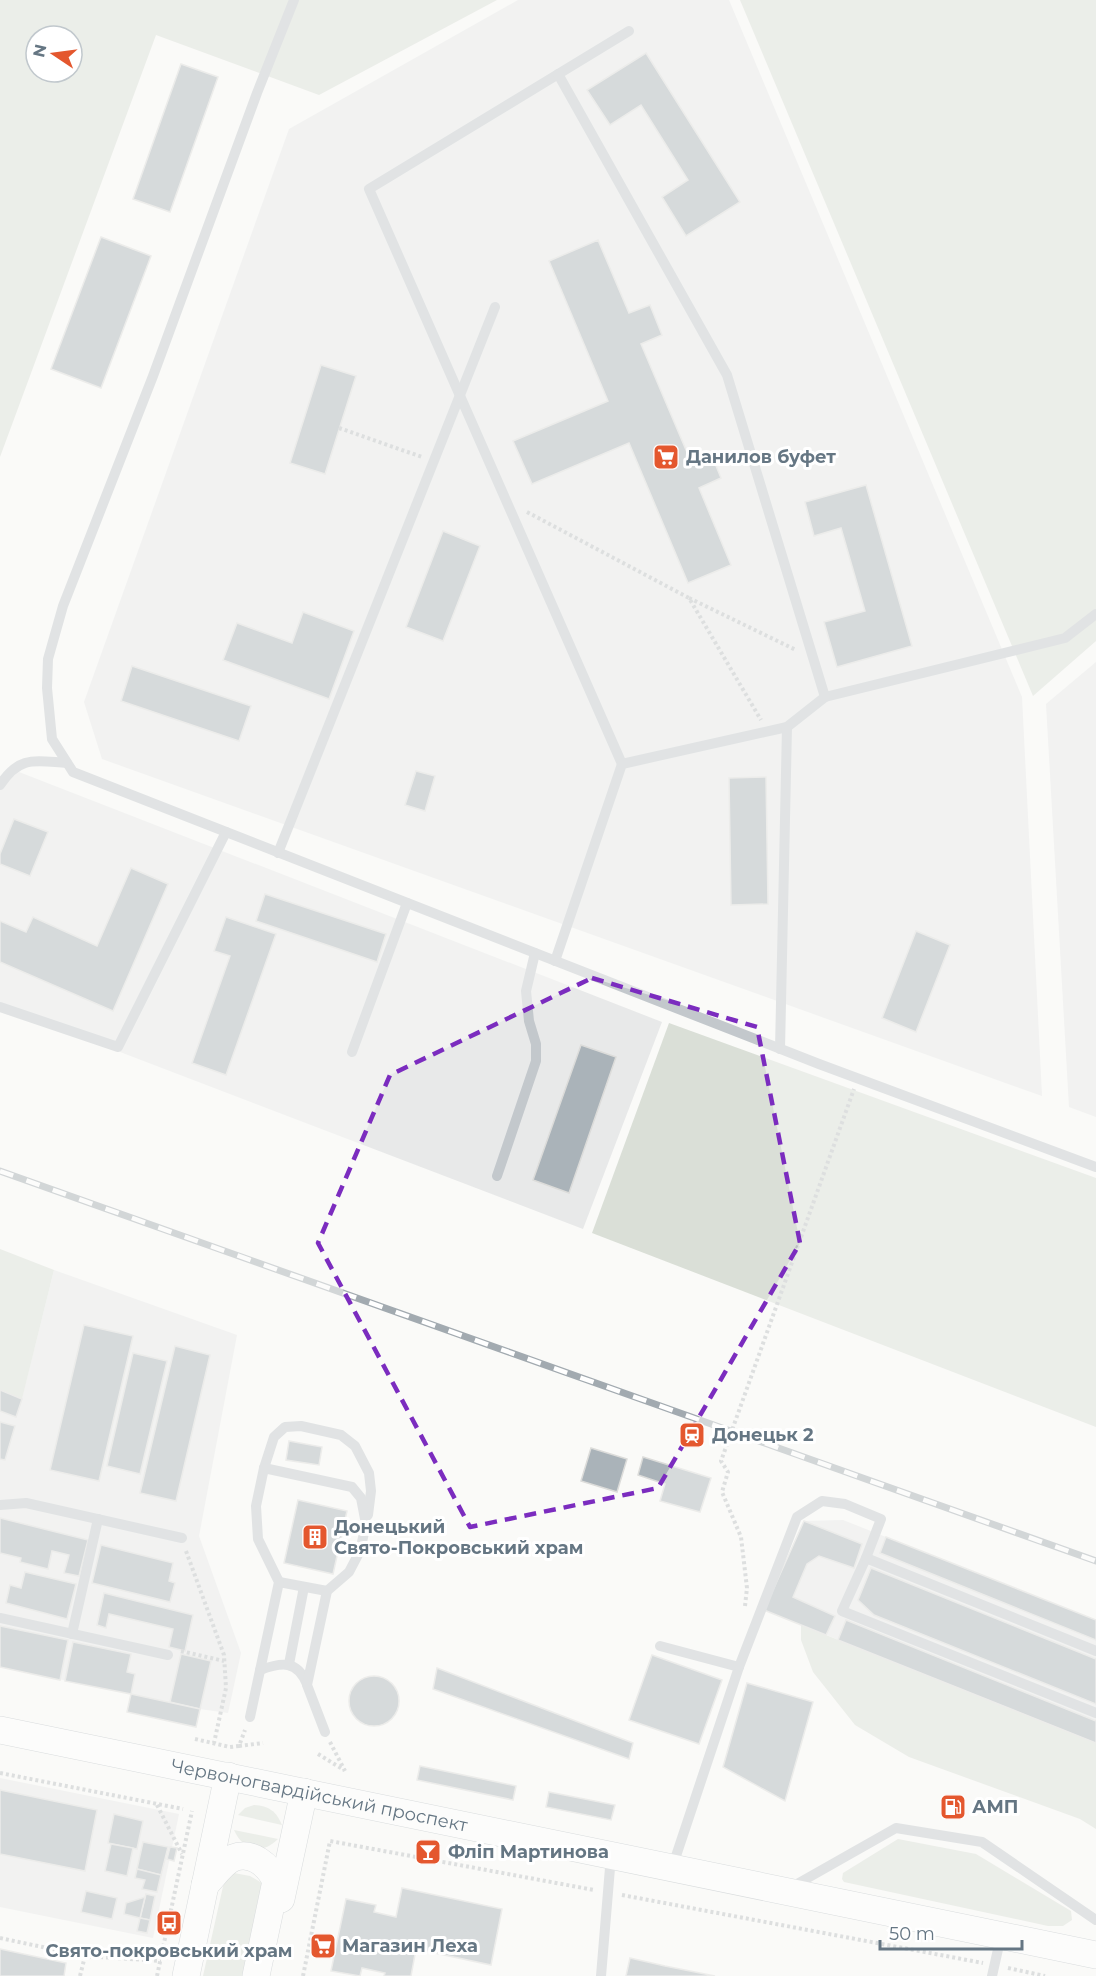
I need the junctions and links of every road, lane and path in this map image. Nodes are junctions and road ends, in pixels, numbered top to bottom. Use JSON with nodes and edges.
{"nodes":[{"id":1,"x":294,"y":0,"type":"edge"},
{"id":2,"x":629,"y":31,"type":"dead end"},
{"id":3,"x":558,"y":74,"type":"junction"},
{"id":4,"x":495,"y":307,"type":"dead end"},
{"id":5,"x":460,"y":395,"type":"junction"},
{"id":6,"x":339,"y":428,"type":"dead end"},
{"id":7,"x":434,"y":461,"type":"junction"},
{"id":8,"x":507,"y":501,"type":"junction"},
{"id":9,"x":689,"y":598,"type":"junction"},
{"id":10,"x":1096,"y":614,"type":"edge"},
{"id":11,"x":814,"y":658,"type":"junction"},
{"id":12,"x":825,"y":697,"type":"junction"},
{"id":13,"x":787,"y":727,"type":"junction"},
{"id":14,"x":768,"y":731,"type":"junction"},
{"id":15,"x":67,"y":763,"type":"junction"},
{"id":16,"x":622,"y":764,"type":"junction"},
{"id":17,"x":0,"y":785,"type":"edge"},
{"id":18,"x":226,"y":832,"type":"junction"},
{"id":19,"x":278,"y":853,"type":"junction"},
{"id":20,"x":407,"y":903,"type":"junction"},
{"id":21,"x":535,"y":953,"type":"junction"},
{"id":22,"x":555,"y":961,"type":"junction"},
{"id":23,"x":0,"y":1007,"type":"edge"},
{"id":24,"x":780,"y":1049,"type":"junction"},
{"id":25,"x":352,"y":1052,"type":"dead end"},
{"id":26,"x":858,"y":1078,"type":"junction"},
{"id":27,"x":1096,"y":1167,"type":"edge"},
{"id":28,"x":497,"y":1176,"type":"dead end"},
{"id":29,"x":264,"y":1468,"type":"junction"},
{"id":30,"x":0,"y":1505,"type":"edge"},
{"id":31,"x":98,"y":1519,"type":"junction"},
{"id":32,"x":366,"y":1524,"type":"junction"},
{"id":33,"x":182,"y":1538,"type":"joint"},
{"id":34,"x":866,"y":1558,"type":"junction"},
{"id":35,"x":279,"y":1582,"type":"junction"},
{"id":36,"x":304,"y":1587,"type":"junction"},
{"id":37,"x":327,"y":1591,"type":"junction"},
{"id":38,"x":745,"y":1611,"type":"dead end"},
{"id":39,"x":0,"y":1618,"type":"edge"},
{"id":40,"x":72,"y":1634,"type":"junction"},
{"id":41,"x":660,"y":1646,"type":"dead end"},
{"id":42,"x":1096,"y":1651,"type":"edge"},
{"id":43,"x":168,"y":1655,"type":"joint"},
{"id":44,"x":224,"y":1661,"type":"junction"},
{"id":45,"x":289,"y":1664,"type":"junction"},
{"id":46,"x":739,"y":1667,"type":"junction"},
{"id":47,"x":260,"y":1670,"type":"junction"},
{"id":48,"x":307,"y":1684,"type":"junction"},
{"id":49,"x":1096,"y":1713,"type":"edge"},
{"id":50,"x":250,"y":1717,"type":"joint"},
{"id":51,"x":0,"y":1730,"type":"edge"},
{"id":52,"x":326,"y":1732,"type":"joint"},
{"id":53,"x":195,"y":1739,"type":"dead end"},
{"id":54,"x":214,"y":1743,"type":"junction"},
{"id":55,"x":263,"y":1743,"type":"dead end"},
{"id":56,"x":238,"y":1746,"type":"junction"},
{"id":57,"x":318,"y":1754,"type":"dead end"},
{"id":58,"x":0,"y":1773,"type":"edge"},
{"id":59,"x":228,"y":1776,"type":"junction"},
{"id":60,"x":304,"y":1791,"type":"junction"},
{"id":61,"x":157,"y":1804,"type":"junction"},
{"id":62,"x":183,"y":1809,"type":"dead end"},
{"id":63,"x":192,"y":1811,"type":"dead end"},
{"id":64,"x":183,"y":1855,"type":"junction"},
{"id":65,"x":611,"y":1855,"type":"junction"},
{"id":66,"x":672,"y":1868,"type":"junction"},
{"id":67,"x":204,"y":1886,"type":"junction"},
{"id":68,"x":784,"y":1891,"type":"junction"},
{"id":69,"x":609,"y":1893,"type":"junction"},
{"id":70,"x":1096,"y":1920,"type":"edge"},
{"id":71,"x":1001,"y":1936,"type":"junction"},
{"id":72,"x":0,"y":1938,"type":"edge"},
{"id":73,"x":1096,"y":1955,"type":"edge"},
{"id":74,"x":85,"y":1956,"type":"junction"},
{"id":75,"x":161,"y":1961,"type":"junction"},
{"id":76,"x":993,"y":1971,"type":"edge"},
{"id":77,"x":1021,"y":1971,"type":"junction"},
{"id":78,"x":80,"y":1976,"type":"edge"},
{"id":79,"x":158,"y":1976,"type":"edge"},
{"id":80,"x":186,"y":1976,"type":"edge"},
{"id":81,"x":256,"y":1976,"type":"edge"},
{"id":82,"x":265,"y":1976,"type":"edge"},
{"id":83,"x":303,"y":1976,"type":"edge"},
{"id":84,"x":601,"y":1976,"type":"edge"},
{"id":85,"x":1024,"y":1976,"type":"edge"},
{"id":86,"x":1045,"y":1976,"type":"edge"}],
"edges":[{"from":1,"to":15,"type":"lane"},
{"from":2,"to":3,"type":"lane"},
{"from":3,"to":5,"type":"lane"},
{"from":3,"to":11,"type":"lane"},
{"from":4,"to":5,"type":"lane"},
{"from":5,"to":7,"type":"lane"},
{"from":5,"to":8,"type":"lane"},
{"from":6,"to":7,"type":"path"},
{"from":7,"to":19,"type":"lane"},
{"from":8,"to":9,"type":"path"},
{"from":8,"to":16,"type":"lane"},
{"from":9,"to":11,"type":"path"},
{"from":9,"to":14,"type":"path"},
{"from":10,"to":12,"type":"lane"},
{"from":11,"to":12,"type":"lane"},
{"from":12,"to":13,"type":"lane"},
{"from":13,"to":14,"type":"lane"},
{"from":13,"to":24,"type":"lane"},
{"from":14,"to":16,"type":"lane"},
{"from":15,"to":17,"type":"lane"},
{"from":15,"to":18,"type":"lane"},
{"from":16,"to":22,"type":"lane"},
{"from":18,"to":19,"type":"lane"},
{"from":18,"to":23,"type":"lane"},
{"from":19,"to":20,"type":"lane"},
{"from":20,"to":21,"type":"lane"},
{"from":20,"to":25,"type":"lane"},
{"from":21,"to":22,"type":"lane"},
{"from":21,"to":28,"type":"lane"},
{"from":22,"to":24,"type":"lane"},
{"from":24,"to":26,"type":"lane"},
{"from":26,"to":27,"type":"lane"},
{"from":26,"to":38,"type":"path"},
{"from":29,"to":32,"type":"lane"},
{"from":29,"to":32,"type":"lane"},
{"from":29,"to":35,"type":"lane"},
{"from":30,"to":31,"type":"lane"},
{"from":31,"to":33,"type":"lane"},
{"from":31,"to":40,"type":"lane"},
{"from":32,"to":37,"type":"lane"},
{"from":33,"to":44,"type":"path"},
{"from":34,"to":42,"type":"lane"},
{"from":34,"to":46,"type":"lane"},
{"from":34,"to":49,"type":"lane"},
{"from":35,"to":36,"type":"lane"},
{"from":35,"to":47,"type":"lane"},
{"from":36,"to":37,"type":"lane"},
{"from":36,"to":45,"type":"lane"},
{"from":37,"to":48,"type":"lane"},
{"from":39,"to":40,"type":"lane"},
{"from":40,"to":43,"type":"lane"},
{"from":41,"to":46,"type":"lane"},
{"from":43,"to":44,"type":"path"},
{"from":44,"to":54,"type":"path"},
{"from":45,"to":47,"type":"lane"},
{"from":45,"to":48,"type":"lane"},
{"from":46,"to":66,"type":"lane"},
{"from":47,"to":50,"type":"lane"},
{"from":48,"to":52,"type":"lane"},
{"from":50,"to":56,"type":"path"},
{"from":51,"to":59,"type":"main road","name":"Червоногвардійський проспект"},
{"from":52,"to":57,"type":"path"},
{"from":53,"to":54,"type":"path"},
{"from":54,"to":56,"type":"path"},
{"from":55,"to":56,"type":"path"},
{"from":58,"to":61,"type":"path"},
{"from":59,"to":60,"type":"main road","name":"Червоногвардійський проспект"},
{"from":59,"to":67,"type":"main road"},
{"from":60,"to":65,"type":"main road","name":"Червоногвардійський проспект"},
{"from":60,"to":82,"type":"main road"},
{"from":61,"to":62,"type":"path"},
{"from":61,"to":64,"type":"path"},
{"from":63,"to":64,"type":"path"},
{"from":64,"to":75,"type":"path"},
{"from":65,"to":66,"type":"main road","name":"Червоногвардійський проспект"},
{"from":65,"to":69,"type":"lane"},
{"from":66,"to":68,"type":"main road","name":"Червоногвардійський проспект"},
{"from":67,"to":80,"type":"main road"},
{"from":67,"to":81,"type":"main road"},
{"from":68,"to":70,"type":"lane"},
{"from":68,"to":71,"type":"main road","name":"Червоногвардійський проспект"},
{"from":69,"to":76,"type":"path"},
{"from":69,"to":83,"type":"path"},
{"from":69,"to":84,"type":"lane"},
{"from":71,"to":73,"type":"main road","name":"Червоногвардійський проспект"},
{"from":71,"to":76,"type":"lane"},
{"from":72,"to":74,"type":"path"},
{"from":74,"to":75,"type":"path"},
{"from":74,"to":78,"type":"path"},
{"from":75,"to":79,"type":"path"},
{"from":76,"to":77,"type":"path"},
{"from":77,"to":85,"type":"path"},
{"from":77,"to":86,"type":"path"}]}
